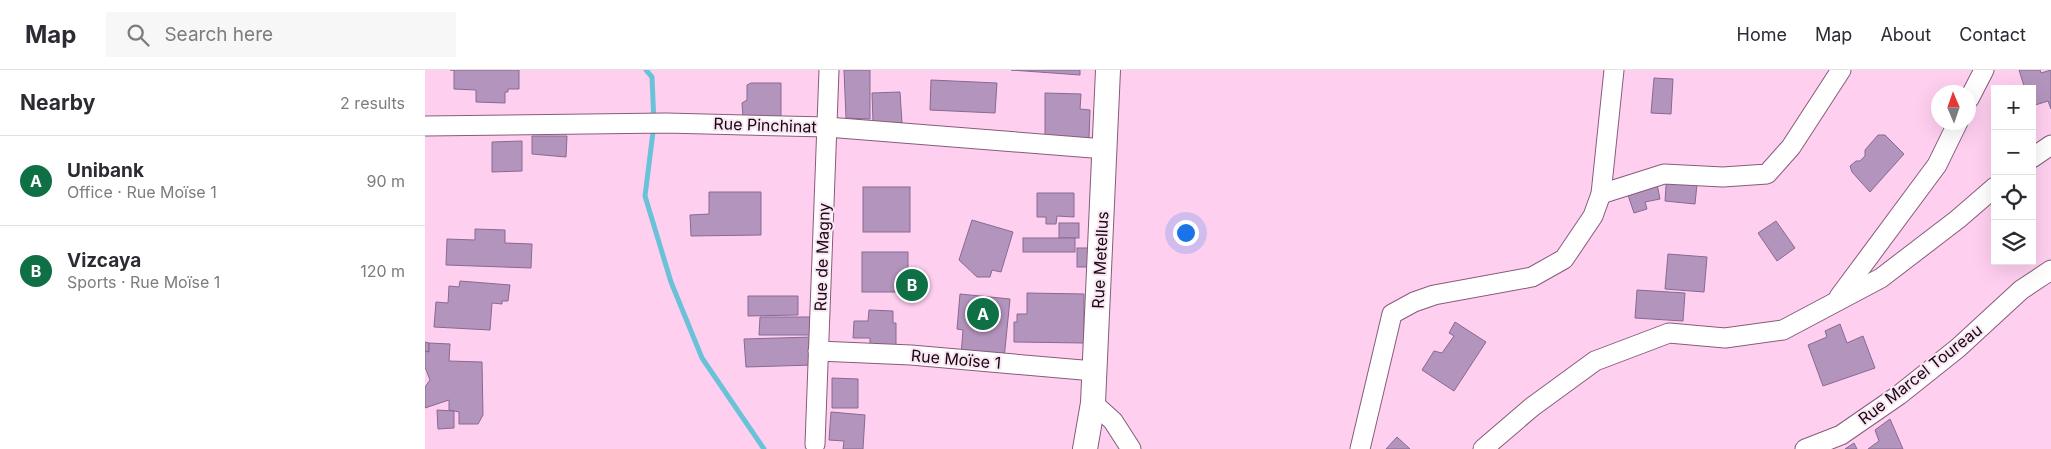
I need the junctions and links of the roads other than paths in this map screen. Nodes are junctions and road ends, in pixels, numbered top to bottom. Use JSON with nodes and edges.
{"nodes":[{"id":1,"x":829,"y":70,"type":"edge"},
{"id":2,"x":1108,"y":70,"type":"edge"},
{"id":3,"x":1614,"y":70,"type":"edge"},
{"id":4,"x":1841,"y":70,"type":"edge"},
{"id":5,"x":1984,"y":70,"type":"edge"},
{"id":6,"x":1976,"y":85,"type":"edge"},
{"id":7,"x":425,"y":126,"type":"edge"},
{"id":8,"x":827,"y":127,"type":"junction"},
{"id":9,"x":1953,"y":130,"type":"edge"},
{"id":10,"x":2051,"y":145,"type":"edge"},
{"id":11,"x":1105,"y":149,"type":"junction"},
{"id":12,"x":2036,"y":155,"type":"edge"},
{"id":13,"x":1991,"y":190,"type":"edge"},
{"id":14,"x":1601,"y":194,"type":"junction"},
{"id":15,"x":2051,"y":270,"type":"edge"},
{"id":16,"x":1835,"y":302,"type":"junction"},
{"id":17,"x":818,"y":351,"type":"junction"},
{"id":18,"x":1094,"y":371,"type":"junction"},
{"id":19,"x":1093,"y":403,"type":"junction"},
{"id":20,"x":815,"y":444,"type":"dead end"},
{"id":21,"x":1085,"y":449,"type":"edge"},
{"id":22,"x":1131,"y":449,"type":"edge"},
{"id":23,"x":1360,"y":449,"type":"edge"},
{"id":24,"x":1483,"y":449,"type":"edge"},
{"id":25,"x":1805,"y":449,"type":"edge"}],
"edges":[{"from":1,"to":8,"type":"street","name":"Rue de Magny"},
{"from":2,"to":11,"type":"street","name":"Rue Metellus"},
{"from":3,"to":14,"type":"street"},
{"from":4,"to":14,"type":"street"},
{"from":5,"to":6,"type":"street"},
{"from":7,"to":8,"type":"street","name":"Rue Pinchinat"},
{"from":8,"to":11,"type":"street","name":"Rue Pinchinat"},
{"from":8,"to":17,"type":"street","name":"Rue de Magny"},
{"from":9,"to":16,"type":"street"},
{"from":10,"to":12,"type":"street"},
{"from":11,"to":18,"type":"street","name":"Rue Metellus"},
{"from":13,"to":16,"type":"street"},
{"from":14,"to":23,"type":"street"},
{"from":15,"to":25,"type":"street","name":"Rue Marcel Toureau"},
{"from":16,"to":24,"type":"street"},
{"from":17,"to":18,"type":"street","name":"Rue Moïse 1"},
{"from":17,"to":20,"type":"street","name":"Rue de Magny"},
{"from":18,"to":19,"type":"street","name":"Rue Metellus"},
{"from":19,"to":21,"type":"street","name":"Rue Metellus"},
{"from":19,"to":22,"type":"street"}]}
